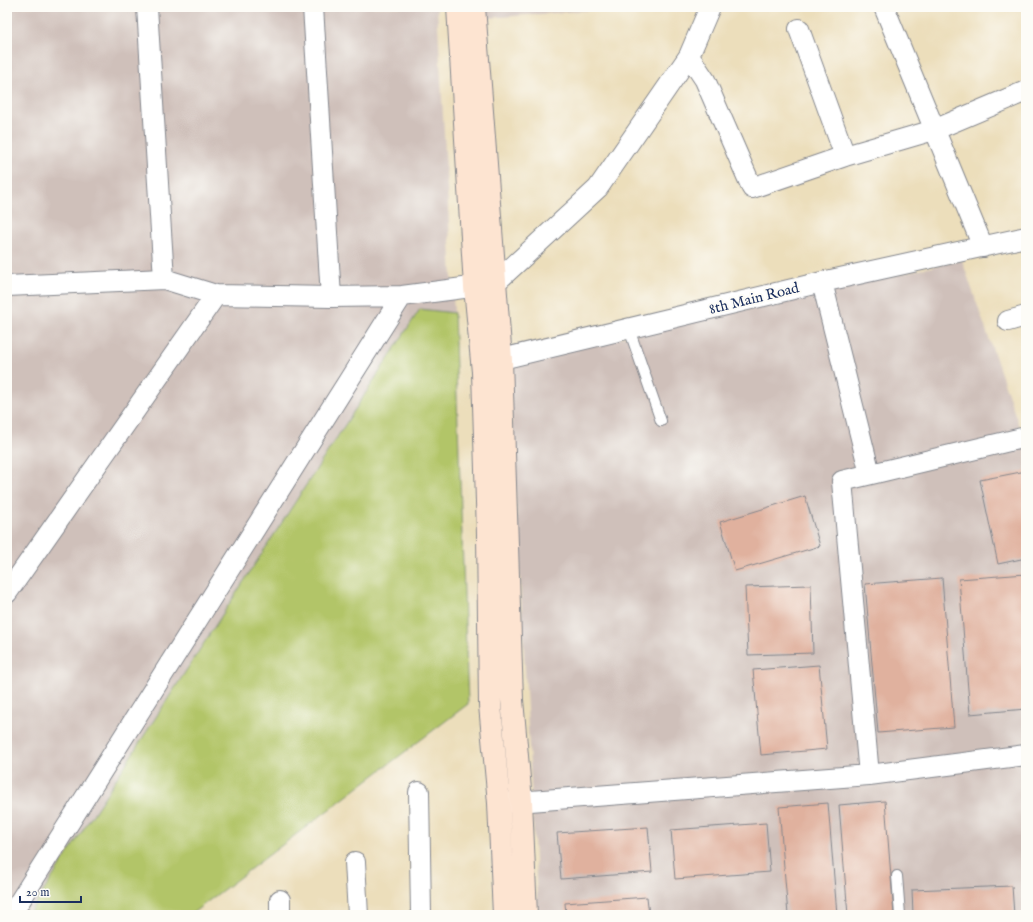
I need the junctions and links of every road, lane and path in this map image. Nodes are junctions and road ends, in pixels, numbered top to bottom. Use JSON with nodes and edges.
{"nodes":[{"id":1,"x":148,"y":7,"type":"edge"},
{"id":2,"x":313,"y":7,"type":"edge"},
{"id":3,"x":458,"y":7,"type":"edge"},
{"id":4,"x":474,"y":7,"type":"edge"},
{"id":5,"x":710,"y":7,"type":"edge"},
{"id":6,"x":884,"y":7,"type":"edge"},
{"id":7,"x":799,"y":29,"type":"dead end"},
{"id":8,"x":690,"y":56,"type":"junction"},
{"id":9,"x":1024,"y":97,"type":"edge"},
{"id":10,"x":934,"y":130,"type":"junction"},
{"id":11,"x":845,"y":156,"type":"junction"},
{"id":12,"x":1026,"y":237,"type":"edge"},
{"id":13,"x":983,"y":247,"type":"junction"},
{"id":14,"x":164,"y":279,"type":"junction"},
{"id":15,"x":822,"y":282,"type":"junction"},
{"id":16,"x":484,"y":285,"type":"junction"},
{"id":17,"x":7,"y":286,"type":"edge"},
{"id":18,"x":216,"y":295,"type":"junction"},
{"id":19,"x":402,"y":296,"type":"junction"},
{"id":20,"x":331,"y":297,"type":"junction"},
{"id":21,"x":629,"y":329,"type":"junction"},
{"id":22,"x":492,"y":361,"type":"junction"},
{"id":23,"x":661,"y":421,"type":"dead end"},
{"id":24,"x":1026,"y":437,"type":"edge"},
{"id":25,"x":870,"y":474,"type":"junction"},
{"id":26,"x":497,"y":534,"type":"junction"},
{"id":27,"x":7,"y":593,"type":"edge"},
{"id":28,"x":1026,"y":755,"type":"edge"},
{"id":29,"x":869,"y":775,"type":"junction"},
{"id":30,"x":419,"y":792,"type":"dead end"},
{"id":31,"x":521,"y":801,"type":"junction"},
{"id":32,"x":499,"y":803,"type":"junction"},
{"id":33,"x":355,"y":862,"type":"dead end"},
{"id":34,"x":898,"y":876,"type":"dead end"},
{"id":35,"x":11,"y":915,"type":"edge"},
{"id":36,"x":358,"y":915,"type":"edge"},
{"id":37,"x":421,"y":915,"type":"edge"},
{"id":38,"x":504,"y":915,"type":"edge"},
{"id":39,"x":526,"y":915,"type":"edge"},
{"id":40,"x":900,"y":915,"type":"edge"}],
"edges":[{"from":1,"to":14,"type":"street"},
{"from":2,"to":20,"type":"street"},
{"from":3,"to":16,"type":"street"},
{"from":4,"to":16,"type":"street"},
{"from":5,"to":8,"type":"street"},
{"from":6,"to":10,"type":"street"},
{"from":7,"to":11,"type":"street"},
{"from":8,"to":11,"type":"street"},
{"from":8,"to":16,"type":"street"},
{"from":9,"to":10,"type":"street"},
{"from":10,"to":11,"type":"street"},
{"from":10,"to":13,"type":"street"},
{"from":12,"to":13,"type":"street","name":"8th Main Road"},
{"from":13,"to":15,"type":"street","name":"8th Main Road"},
{"from":14,"to":17,"type":"street"},
{"from":14,"to":18,"type":"street"},
{"from":15,"to":21,"type":"street","name":"8th Main Road"},
{"from":15,"to":25,"type":"street"},
{"from":16,"to":19,"type":"street"},
{"from":16,"to":22,"type":"street"},
{"from":18,"to":20,"type":"street"},
{"from":18,"to":27,"type":"street"},
{"from":19,"to":20,"type":"street"},
{"from":19,"to":35,"type":"street"},
{"from":21,"to":22,"type":"street","name":"8th Main Road"},
{"from":21,"to":23,"type":"lane"},
{"from":22,"to":26,"type":"street"},
{"from":24,"to":25,"type":"street"},
{"from":25,"to":29,"type":"street"},
{"from":26,"to":31,"type":"street"},
{"from":26,"to":32,"type":"street"},
{"from":28,"to":29,"type":"street"},
{"from":29,"to":31,"type":"street"},
{"from":30,"to":37,"type":"street"},
{"from":31,"to":32,"type":"street"},
{"from":31,"to":39,"type":"street"},
{"from":32,"to":38,"type":"street"},
{"from":33,"to":36,"type":"street"},
{"from":34,"to":40,"type":"lane"}]}
